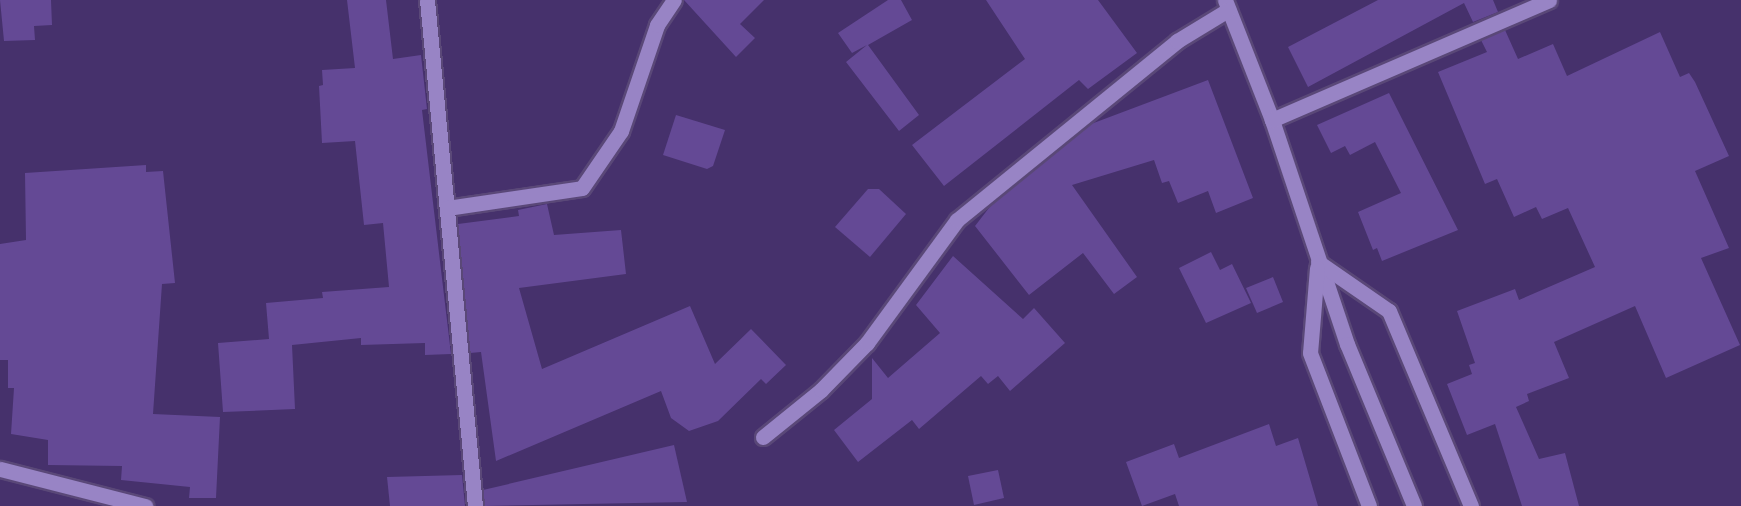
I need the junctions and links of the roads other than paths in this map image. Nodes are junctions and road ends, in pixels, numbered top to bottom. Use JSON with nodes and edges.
{"nodes":[{"id":1,"x":427,"y":0,"type":"edge"},
{"id":2,"x":674,"y":0,"type":"edge"},
{"id":3,"x":1549,"y":0,"type":"edge"},
{"id":4,"x":1227,"y":5,"type":"edge"},
{"id":5,"x":1272,"y":120,"type":"junction"},
{"id":6,"x":447,"y":208,"type":"junction"},
{"id":7,"x":1318,"y":262,"type":"junction"},
{"id":8,"x":763,"y":437,"type":"dead end"},
{"id":9,"x":0,"y":469,"type":"edge"},
{"id":10,"x":145,"y":506,"type":"edge"},
{"id":11,"x":475,"y":506,"type":"edge"},
{"id":12,"x":1369,"y":506,"type":"edge"},
{"id":13,"x":1414,"y":506,"type":"edge"},
{"id":14,"x":1471,"y":506,"type":"edge"}],
"edges":[{"from":1,"to":6,"type":"street"},
{"from":2,"to":6,"type":"street"},
{"from":3,"to":5,"type":"street"},
{"from":4,"to":5,"type":"street"},
{"from":4,"to":8,"type":"street"},
{"from":5,"to":7,"type":"street"},
{"from":6,"to":11,"type":"street"},
{"from":7,"to":12,"type":"street"},
{"from":7,"to":13,"type":"street"},
{"from":7,"to":14,"type":"street"},
{"from":9,"to":10,"type":"street"}]}
